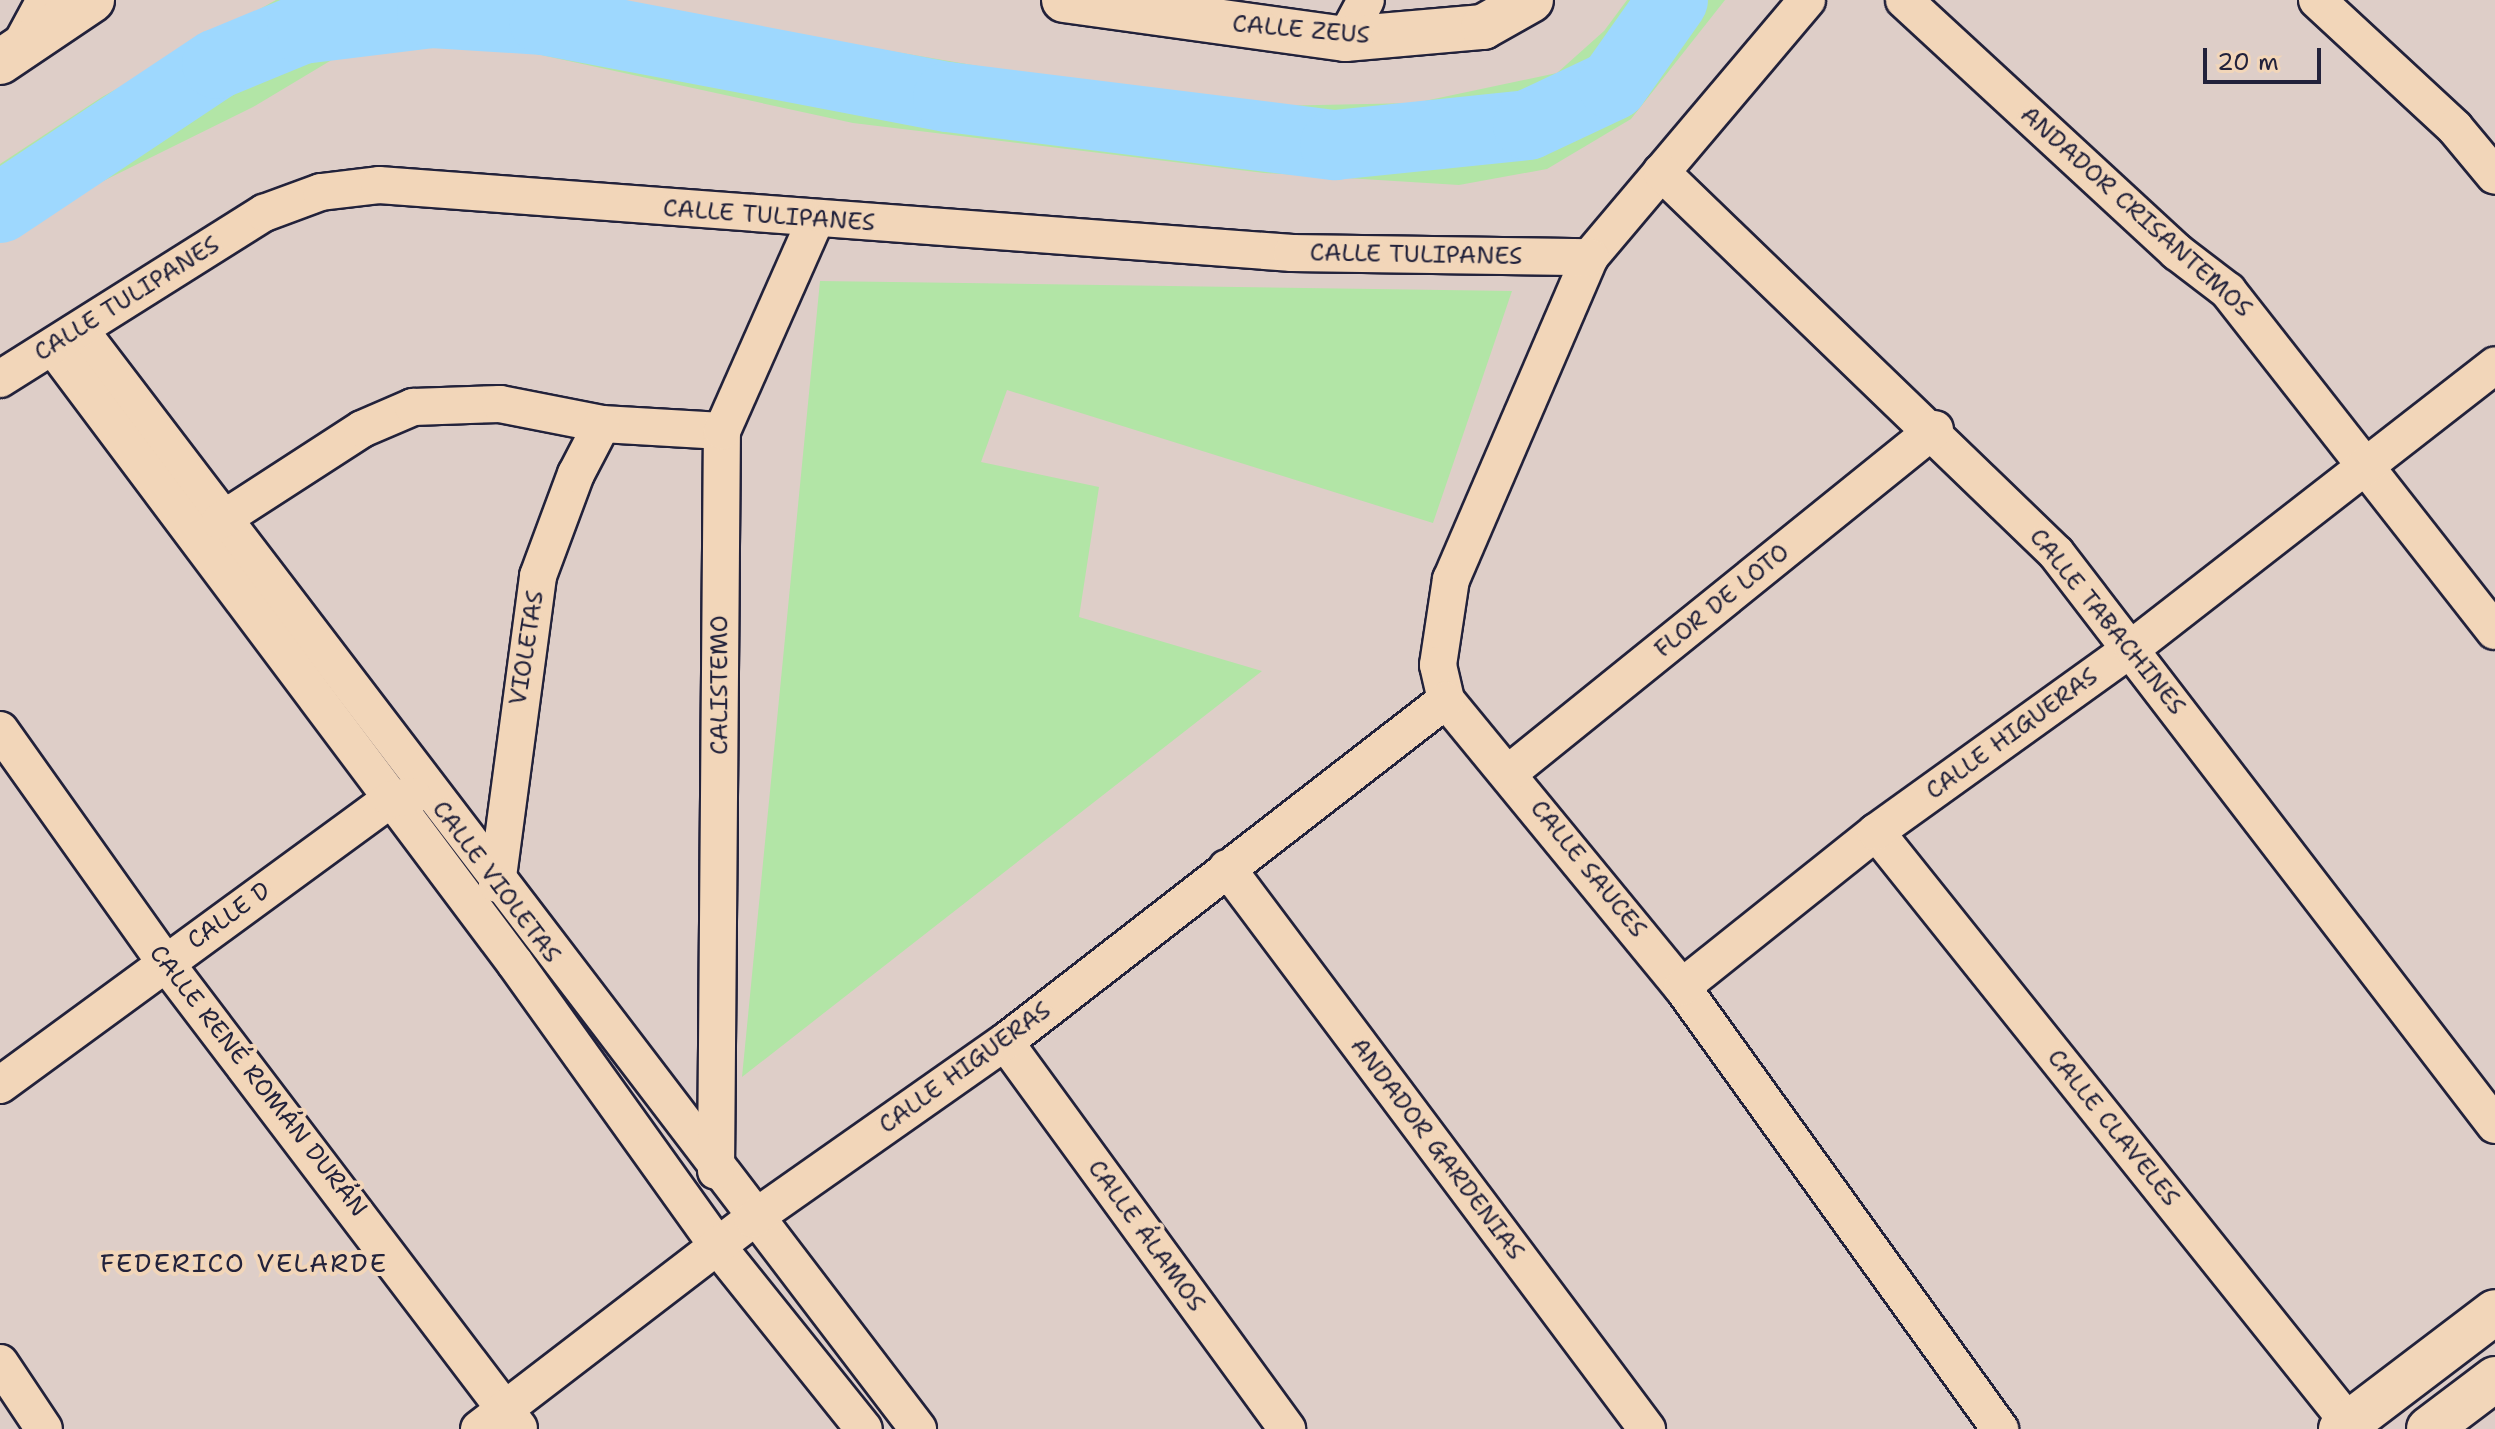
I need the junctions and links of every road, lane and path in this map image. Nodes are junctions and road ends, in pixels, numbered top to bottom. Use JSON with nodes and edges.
{"nodes":[{"id":1,"x":45,"y":0,"type":"edge"},
{"id":2,"x":92,"y":0,"type":"edge"},
{"id":3,"x":1366,"y":0,"type":"edge"},
{"id":4,"x":1531,"y":0,"type":"edge"},
{"id":5,"x":1807,"y":0,"type":"edge"},
{"id":6,"x":1904,"y":0,"type":"edge"},
{"id":7,"x":2317,"y":0,"type":"edge"},
{"id":8,"x":1088,"y":2,"type":"edge"},
{"id":9,"x":1345,"y":39,"type":"junction"},
{"id":10,"x":10,"y":55,"type":"edge"},
{"id":11,"x":1661,"y":172,"type":"junction"},
{"id":12,"x":2495,"y":176,"type":"edge"},
{"id":13,"x":816,"y":219,"type":"junction"},
{"id":14,"x":1590,"y":257,"type":"junction"},
{"id":15,"x":66,"y":338,"type":"junction"},
{"id":16,"x":2495,"y":365,"type":"edge"},
{"id":17,"x":0,"y":379,"type":"edge"},
{"id":18,"x":602,"y":424,"type":"junction"},
{"id":19,"x":1935,"y":429,"type":"junction"},
{"id":20,"x":722,"y":431,"type":"junction"},
{"id":21,"x":2361,"y":464,"type":"junction"},
{"id":22,"x":220,"y":521,"type":"junction"},
{"id":23,"x":2495,"y":631,"type":"edge"},
{"id":24,"x":2132,"y":648,"type":"junction"},
{"id":25,"x":1446,"y":700,"type":"junction"},
{"id":26,"x":0,"y":730,"type":"edge"},
{"id":27,"x":1510,"y":772,"type":"junction"},
{"id":28,"x":428,"y":793,"type":"junction"},
{"id":29,"x":391,"y":799,"type":"junction"},
{"id":30,"x":1876,"y":832,"type":"junction"},
{"id":31,"x":1227,"y":868,"type":"junction"},
{"id":32,"x":497,"y":884,"type":"junction"},
{"id":33,"x":165,"y":962,"type":"junction"},
{"id":34,"x":1682,"y":987,"type":"junction"},
{"id":35,"x":1005,"y":1042,"type":"junction"},
{"id":36,"x":0,"y":1085,"type":"edge"},
{"id":37,"x":2495,"y":1125,"type":"edge"},
{"id":38,"x":716,"y":1171,"type":"junction"},
{"id":39,"x":753,"y":1219,"type":"junction"},
{"id":40,"x":718,"y":1247,"type":"junction"},
{"id":41,"x":2495,"y":1312,"type":"edge"},
{"id":42,"x":0,"y":1363,"type":"edge"},
{"id":43,"x":2495,"y":1379,"type":"edge"},
{"id":44,"x":502,"y":1422,"type":"edge"},
{"id":45,"x":2345,"y":1426,"type":"edge"},
{"id":46,"x":44,"y":1429,"type":"edge"},
{"id":47,"x":864,"y":1429,"type":"edge"},
{"id":48,"x":918,"y":1429,"type":"edge"},
{"id":49,"x":1287,"y":1429,"type":"edge"},
{"id":50,"x":1647,"y":1429,"type":"edge"},
{"id":51,"x":2000,"y":1429,"type":"edge"},
{"id":52,"x":2429,"y":1429,"type":"edge"}],
"edges":[{"from":1,"to":10,"type":"street"},
{"from":2,"to":10,"type":"street"},
{"from":3,"to":9,"type":"street"},
{"from":4,"to":9,"type":"street","name":"CALLE ZEUS"},
{"from":5,"to":11,"type":"street"},
{"from":6,"to":21,"type":"street","name":"ANDADOR CRISANTEMOS"},
{"from":7,"to":12,"type":"street"},
{"from":8,"to":9,"type":"street","name":"CALLE ZEUS"},
{"from":11,"to":14,"type":"street"},
{"from":11,"to":19,"type":"street","name":"CALLE TABACHINES"},
{"from":13,"to":14,"type":"street","name":"CALLE TULIPANES"},
{"from":13,"to":15,"type":"street","name":"CALLE TULIPANES"},
{"from":13,"to":20,"type":"street","name":"CALISTEMO"},
{"from":14,"to":25,"type":"street"},
{"from":15,"to":17,"type":"street","name":"CALLE TULIPANES"},
{"from":15,"to":22,"type":"street","name":"CALLE VIOLETAS"},
{"from":15,"to":29,"type":"street","name":"CALLE VIOLETAS"},
{"from":16,"to":21,"type":"street","name":"CALLE HIGUERAS"},
{"from":18,"to":20,"type":"street"},
{"from":18,"to":22,"type":"street"},
{"from":18,"to":32,"type":"street","name":"VIOLETAS"},
{"from":19,"to":24,"type":"street","name":"CALLE TABACHINES"},
{"from":19,"to":27,"type":"street","name":"FLOR DE LOTO"},
{"from":20,"to":38,"type":"street","name":"CALISTEMO"},
{"from":21,"to":23,"type":"street","name":"ANDADOR CRISANTEMOS"},
{"from":21,"to":24,"type":"street","name":"CALLE HIGUERAS"},
{"from":22,"to":28,"type":"street","name":"CALLE VIOLETAS"},
{"from":24,"to":30,"type":"street","name":"CALLE HIGUERAS"},
{"from":24,"to":37,"type":"street","name":"CALLE TABACHINES"},
{"from":25,"to":27,"type":"street","name":"CALLE SAUCES"},
{"from":25,"to":31,"type":"street","name":"CALLE HIGUERAS"},
{"from":26,"to":33,"type":"street","name":"CALLE RENÉ ROMÁN DURÁN"},
{"from":27,"to":34,"type":"street","name":"CALLE SAUCES"},
{"from":28,"to":29,"type":"street","name":"CALLE D"},
{"from":28,"to":32,"type":"street","name":"CALLE VIOLETAS"},
{"from":29,"to":33,"type":"street","name":"CALLE D"},
{"from":29,"to":40,"type":"street","name":"CALLE VIOLETAS"},
{"from":30,"to":34,"type":"street","name":"CALLE HIGUERAS"},
{"from":30,"to":45,"type":"street","name":"CALLE CLAVELES"},
{"from":31,"to":35,"type":"street","name":"CALLE HIGUERAS"},
{"from":31,"to":50,"type":"street","name":"ANDADOR GARDENIAS"},
{"from":32,"to":38,"type":"street","name":"CALLE VIOLETAS"},
{"from":33,"to":36,"type":"street","name":"CALLE D"},
{"from":33,"to":44,"type":"street","name":"CALLE RENÉ ROMÁN DURÁN"},
{"from":34,"to":51,"type":"street","name":"CALLE SAUCES"},
{"from":35,"to":39,"type":"street","name":"CALLE HIGUERAS"},
{"from":35,"to":49,"type":"street","name":"CALLE ÁLAMOS"},
{"from":38,"to":39,"type":"street","name":"CALLE VIOLETAS"},
{"from":39,"to":40,"type":"street","name":"CALLE HIGUERAS"},
{"from":39,"to":48,"type":"street","name":"CALLE VIOLETAS"},
{"from":40,"to":44,"type":"street","name":"CALLE HIGUERAS"},
{"from":40,"to":47,"type":"street","name":"CALLE VIOLETAS"},
{"from":41,"to":45,"type":"street"},
{"from":42,"to":46,"type":"street"},
{"from":43,"to":52,"type":"street"}]}
